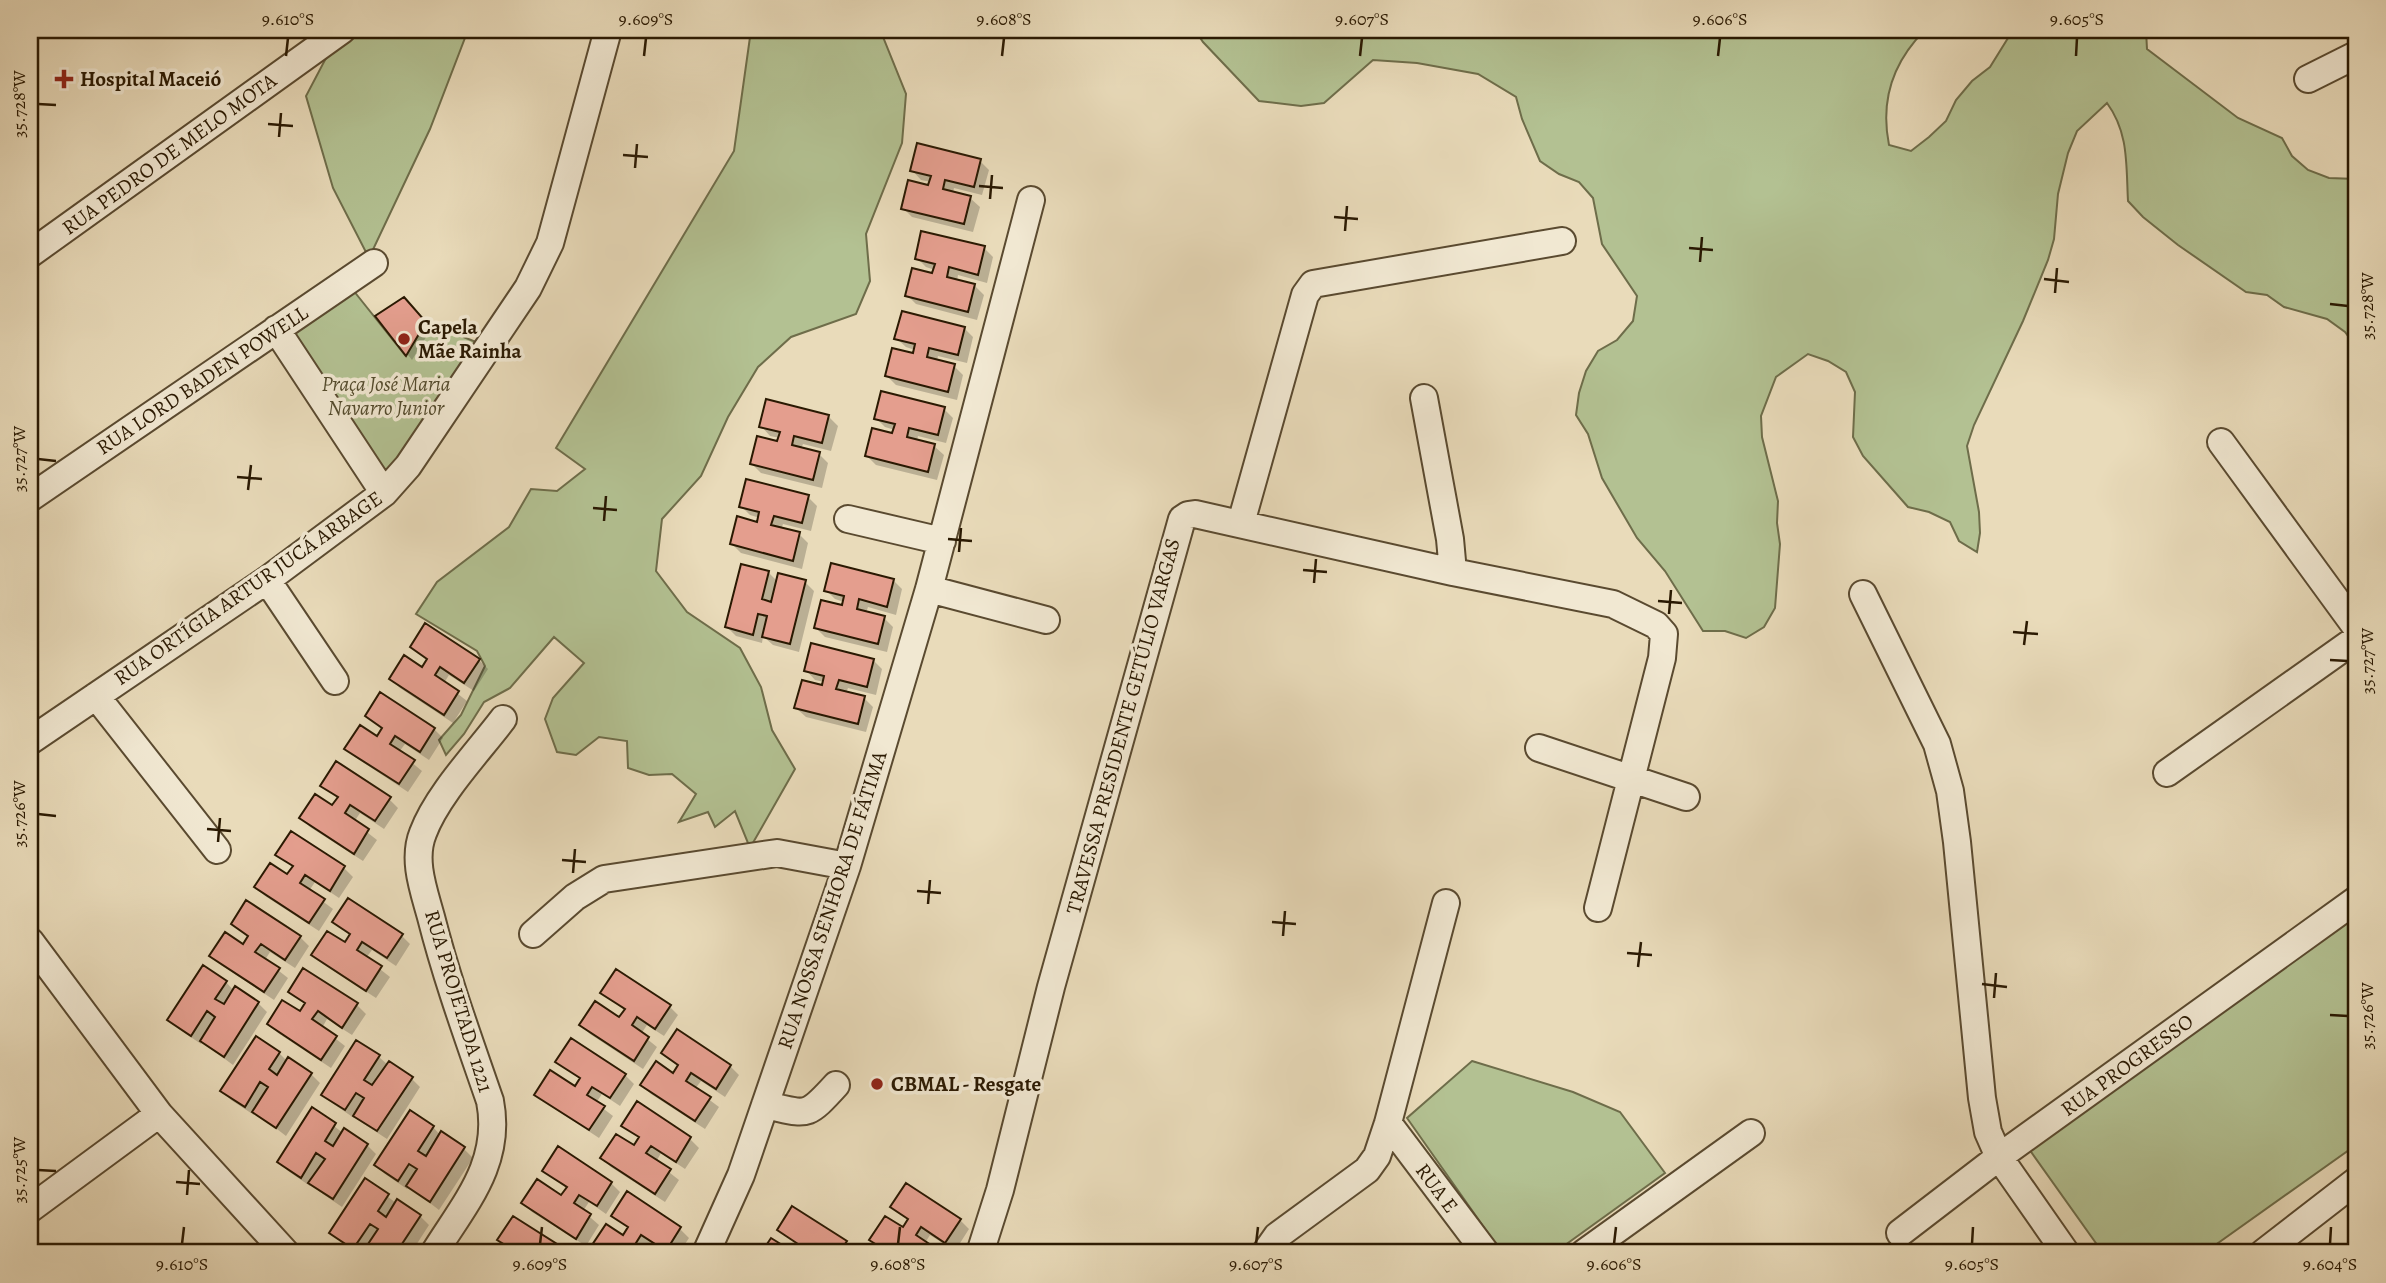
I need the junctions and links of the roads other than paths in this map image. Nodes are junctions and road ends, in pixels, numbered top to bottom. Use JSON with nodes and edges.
{"nodes":[{"id":1,"x":342,"y":30,"type":"edge"},
{"id":2,"x":608,"y":30,"type":"edge"},
{"id":3,"x":2356,"y":55,"type":"edge"},
{"id":4,"x":2308,"y":79,"type":"dead end"},
{"id":5,"x":1031,"y":200,"type":"dead end"},
{"id":6,"x":1562,"y":242,"type":"dead end"},
{"id":7,"x":30,"y":254,"type":"edge"},
{"id":8,"x":374,"y":263,"type":"dead end"},
{"id":9,"x":276,"y":329,"type":"junction"},
{"id":10,"x":1424,"y":398,"type":"dead end"},
{"id":11,"x":2221,"y":442,"type":"dead end"},
{"id":12,"x":384,"y":493,"type":"junction"},
{"id":13,"x":30,"y":498,"type":"edge"},
{"id":14,"x":848,"y":519,"type":"dead end"},
{"id":15,"x":1241,"y":523,"type":"junction"},
{"id":16,"x":942,"y":541,"type":"junction"},
{"id":17,"x":1454,"y":572,"type":"junction"},
{"id":18,"x":267,"y":580,"type":"junction"},
{"id":19,"x":929,"y":589,"type":"junction"},
{"id":20,"x":1863,"y":594,"type":"dead end"},
{"id":21,"x":1046,"y":620,"type":"dead end"},
{"id":22,"x":2356,"y":627,"type":"edge"},
{"id":23,"x":2356,"y":639,"type":"edge"},
{"id":24,"x":335,"y":681,"type":"dead end"},
{"id":25,"x":96,"y":696,"type":"junction"},
{"id":26,"x":503,"y":719,"type":"dead end"},
{"id":27,"x":30,"y":741,"type":"edge"},
{"id":28,"x":1539,"y":748,"type":"dead end"},
{"id":29,"x":2167,"y":772,"type":"dead end"},
{"id":30,"x":1631,"y":777,"type":"junction"},
{"id":31,"x":1686,"y":797,"type":"dead end"},
{"id":32,"x":217,"y":850,"type":"dead end"},
{"id":33,"x":847,"y":866,"type":"junction"},
{"id":34,"x":2356,"y":900,"type":"edge"},
{"id":35,"x":1446,"y":903,"type":"dead end"},
{"id":36,"x":1598,"y":908,"type":"dead end"},
{"id":37,"x":533,"y":934,"type":"dead end"},
{"id":38,"x":30,"y":941,"type":"edge"},
{"id":39,"x":836,"y":1085,"type":"dead end"},
{"id":40,"x":765,"y":1105,"type":"junction"},
{"id":41,"x":159,"y":1114,"type":"junction"},
{"id":42,"x":1388,"y":1123,"type":"junction"},
{"id":43,"x":1751,"y":1133,"type":"dead end"},
{"id":44,"x":1999,"y":1157,"type":"junction"},
{"id":45,"x":2356,"y":1181,"type":"edge"},
{"id":46,"x":30,"y":1209,"type":"edge"},
{"id":47,"x":1900,"y":1233,"type":"dead end"},
{"id":48,"x":286,"y":1253,"type":"edge"},
{"id":49,"x":434,"y":1253,"type":"edge"},
{"id":50,"x":706,"y":1253,"type":"edge"},
{"id":51,"x":979,"y":1253,"type":"edge"},
{"id":52,"x":1265,"y":1253,"type":"edge"},
{"id":53,"x":1486,"y":1253,"type":"edge"},
{"id":54,"x":1584,"y":1253,"type":"edge"},
{"id":55,"x":2066,"y":1253,"type":"edge"},
{"id":56,"x":2263,"y":1253,"type":"edge"}],
"edges":[{"from":1,"to":7,"type":"street","name":"RUA PEDRO DE MELO MOTA"},
{"from":2,"to":12,"type":"street","name":"RUA ORTÍGIA ARTUR JUCÁ ARBAGE"},
{"from":3,"to":4,"type":"street"},
{"from":5,"to":16,"type":"street","name":"RUA NOSSA SENHORA DE FÁTIMA"},
{"from":6,"to":15,"type":"street"},
{"from":8,"to":9,"type":"street","name":"RUA LORD BADEN POWELL"},
{"from":9,"to":12,"type":"street"},
{"from":9,"to":13,"type":"street","name":"RUA LORD BADEN POWELL"},
{"from":10,"to":17,"type":"street"},
{"from":11,"to":22,"type":"street"},
{"from":12,"to":18,"type":"street","name":"RUA ORTÍGIA ARTUR JUCÁ ARBAGE"},
{"from":14,"to":16,"type":"street"},
{"from":15,"to":17,"type":"street","name":"TRAVESSA PRESIDENTE GETÚLIO VARGAS"},
{"from":15,"to":51,"type":"street","name":"TRAVESSA PRESIDENTE GETÚLIO VARGAS"},
{"from":16,"to":19,"type":"street","name":"RUA NOSSA SENHORA DE FÁTIMA"},
{"from":17,"to":30,"type":"street","name":"TRAVESSA PRESIDENTE GETÚLIO VARGAS"},
{"from":18,"to":24,"type":"street"},
{"from":18,"to":25,"type":"street","name":"RUA ORTÍGIA ARTUR JUCÁ ARBAGE"},
{"from":19,"to":21,"type":"street"},
{"from":19,"to":33,"type":"street","name":"RUA NOSSA SENHORA DE FÁTIMA"},
{"from":20,"to":44,"type":"street"},
{"from":23,"to":29,"type":"street"},
{"from":25,"to":27,"type":"street","name":"RUA ORTÍGIA ARTUR JUCÁ ARBAGE"},
{"from":25,"to":32,"type":"street"},
{"from":26,"to":49,"type":"street","name":"RUA PROJETADA 1221"},
{"from":28,"to":30,"type":"street"},
{"from":30,"to":31,"type":"street"},
{"from":30,"to":36,"type":"street"},
{"from":33,"to":37,"type":"street"},
{"from":33,"to":40,"type":"street","name":"RUA NOSSA SENHORA DE FÁTIMA"},
{"from":34,"to":44,"type":"street","name":"RUA PROGRESSO"},
{"from":35,"to":42,"type":"street"},
{"from":38,"to":41,"type":"street"},
{"from":39,"to":40,"type":"street"},
{"from":40,"to":50,"type":"street","name":"RUA NOSSA SENHORA DE FÁTIMA"},
{"from":41,"to":46,"type":"street"},
{"from":41,"to":48,"type":"street"},
{"from":42,"to":52,"type":"street"},
{"from":42,"to":53,"type":"street","name":"RUA E"},
{"from":43,"to":54,"type":"street"},
{"from":44,"to":47,"type":"street","name":"RUA PROGRESSO"},
{"from":44,"to":55,"type":"street"},
{"from":45,"to":56,"type":"street"}]}
